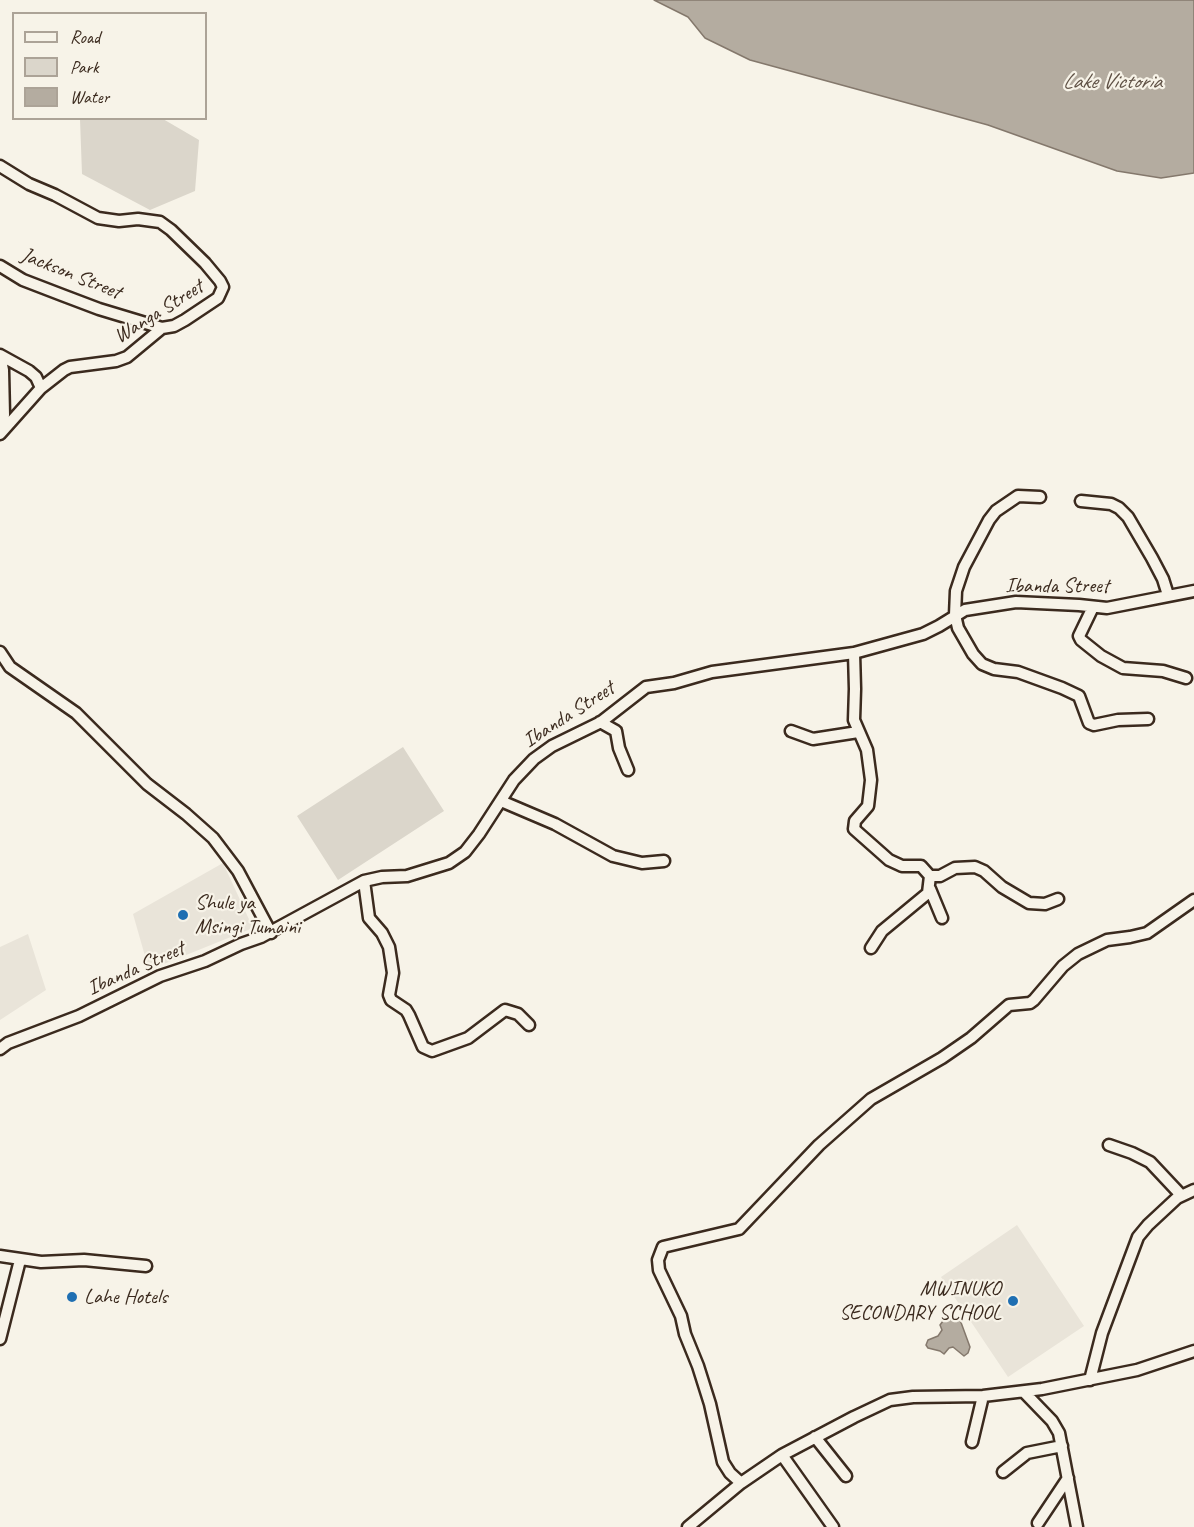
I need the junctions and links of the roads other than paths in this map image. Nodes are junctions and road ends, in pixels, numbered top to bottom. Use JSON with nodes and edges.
{"nodes":[{"id":1,"x":0,"y":166,"type":"edge"},
{"id":2,"x":0,"y":266,"type":"edge"},
{"id":3,"x":162,"y":328,"type":"junction"},
{"id":4,"x":0,"y":355,"type":"edge"},
{"id":5,"x":41,"y":388,"type":"junction"},
{"id":6,"x":2,"y":393,"type":"edge"},
{"id":7,"x":0,"y":427,"type":"edge"},
{"id":8,"x":0,"y":434,"type":"edge"},
{"id":9,"x":1040,"y":497,"type":"dead end"},
{"id":10,"x":1081,"y":501,"type":"dead end"},
{"id":11,"x":1194,"y":591,"type":"edge"},
{"id":12,"x":1168,"y":595,"type":"junction"},
{"id":13,"x":1093,"y":608,"type":"junction"},
{"id":14,"x":955,"y":615,"type":"junction"},
{"id":15,"x":0,"y":652,"type":"edge"},
{"id":16,"x":854,"y":652,"type":"junction"},
{"id":17,"x":1186,"y":678,"type":"dead end"},
{"id":18,"x":854,"y":713,"type":"junction"},
{"id":19,"x":1148,"y":719,"type":"dead end"},
{"id":20,"x":600,"y":722,"type":"junction"},
{"id":21,"x":791,"y":731,"type":"dead end"},
{"id":22,"x":858,"y":732,"type":"junction"},
{"id":23,"x":846,"y":734,"type":"junction"},
{"id":24,"x":628,"y":771,"type":"dead end"},
{"id":25,"x":501,"y":801,"type":"junction"},
{"id":26,"x":664,"y":861,"type":"dead end"},
{"id":27,"x":930,"y":876,"type":"junction"},
{"id":28,"x":364,"y":882,"type":"junction"},
{"id":29,"x":930,"y":889,"type":"junction"},
{"id":30,"x":1058,"y":899,"type":"dead end"},
{"id":31,"x":1194,"y":900,"type":"edge"},
{"id":32,"x":942,"y":918,"type":"dead end"},
{"id":33,"x":271,"y":933,"type":"junction"},
{"id":34,"x":871,"y":948,"type":"dead end"},
{"id":35,"x":529,"y":1025,"type":"dead end"},
{"id":36,"x":0,"y":1049,"type":"edge"},
{"id":37,"x":1109,"y":1145,"type":"dead end"},
{"id":38,"x":1194,"y":1190,"type":"edge"},
{"id":39,"x":1181,"y":1195,"type":"junction"},
{"id":40,"x":0,"y":1256,"type":"edge"},
{"id":41,"x":20,"y":1260,"type":"junction"},
{"id":42,"x":146,"y":1266,"type":"dead end"},
{"id":43,"x":0,"y":1338,"type":"edge"},
{"id":44,"x":1194,"y":1350,"type":"edge"},
{"id":45,"x":1090,"y":1380,"type":"junction"},
{"id":46,"x":1024,"y":1392,"type":"junction"},
{"id":47,"x":983,"y":1396,"type":"junction"},
{"id":48,"x":814,"y":1437,"type":"junction"},
{"id":49,"x":972,"y":1442,"type":"dead end"},
{"id":50,"x":1062,"y":1446,"type":"junction"},
{"id":51,"x":782,"y":1455,"type":"junction"},
{"id":52,"x":1003,"y":1472,"type":"dead end"},
{"id":53,"x":846,"y":1476,"type":"dead end"},
{"id":54,"x":1068,"y":1478,"type":"junction"},
{"id":55,"x":741,"y":1483,"type":"junction"},
{"id":56,"x":1038,"y":1523,"type":"dead end"},
{"id":57,"x":690,"y":1526,"type":"edge"},
{"id":58,"x":834,"y":1527,"type":"edge"},
{"id":59,"x":1077,"y":1527,"type":"edge"}],
"edges":[{"from":1,"to":3,"type":"street","name":"Wanga Street"},
{"from":2,"to":3,"type":"street","name":"Jackson Street"},
{"from":3,"to":5,"type":"street","name":"Wanga Street"},
{"from":4,"to":5,"type":"street"},
{"from":4,"to":6,"type":"street"},
{"from":5,"to":8,"type":"street","name":"Wanga Street"},
{"from":6,"to":7,"type":"street"},
{"from":9,"to":14,"type":"street"},
{"from":10,"to":12,"type":"street"},
{"from":11,"to":12,"type":"street","name":"Ibanda Street"},
{"from":12,"to":13,"type":"street","name":"Ibanda Street"},
{"from":13,"to":14,"type":"street","name":"Ibanda Street"},
{"from":13,"to":17,"type":"street"},
{"from":14,"to":16,"type":"street","name":"Ibanda Street"},
{"from":14,"to":19,"type":"street"},
{"from":15,"to":33,"type":"street"},
{"from":16,"to":18,"type":"street"},
{"from":16,"to":20,"type":"street","name":"Ibanda Street"},
{"from":18,"to":22,"type":"street"},
{"from":18,"to":23,"type":"street"},
{"from":20,"to":24,"type":"street"},
{"from":20,"to":25,"type":"street","name":"Ibanda Street"},
{"from":21,"to":23,"type":"street"},
{"from":22,"to":23,"type":"street"},
{"from":22,"to":27,"type":"street"},
{"from":25,"to":26,"type":"street"},
{"from":25,"to":28,"type":"street","name":"Ibanda Street"},
{"from":27,"to":29,"type":"street"},
{"from":27,"to":30,"type":"street"},
{"from":28,"to":33,"type":"street","name":"Ibanda Street"},
{"from":28,"to":35,"type":"street"},
{"from":29,"to":32,"type":"street"},
{"from":29,"to":34,"type":"street"},
{"from":31,"to":55,"type":"street"},
{"from":33,"to":36,"type":"street","name":"Ibanda Street"},
{"from":37,"to":39,"type":"street"},
{"from":38,"to":39,"type":"street"},
{"from":39,"to":45,"type":"street"},
{"from":40,"to":41,"type":"street"},
{"from":41,"to":42,"type":"street"},
{"from":41,"to":43,"type":"street"},
{"from":44,"to":45,"type":"street"},
{"from":45,"to":46,"type":"street"},
{"from":46,"to":47,"type":"street"},
{"from":46,"to":50,"type":"street"},
{"from":47,"to":48,"type":"street"},
{"from":47,"to":49,"type":"street"},
{"from":48,"to":51,"type":"street"},
{"from":48,"to":53,"type":"street"},
{"from":50,"to":52,"type":"street"},
{"from":50,"to":54,"type":"street"},
{"from":51,"to":55,"type":"street"},
{"from":51,"to":58,"type":"street"},
{"from":54,"to":56,"type":"street"},
{"from":54,"to":59,"type":"street"},
{"from":55,"to":57,"type":"street"}]}
